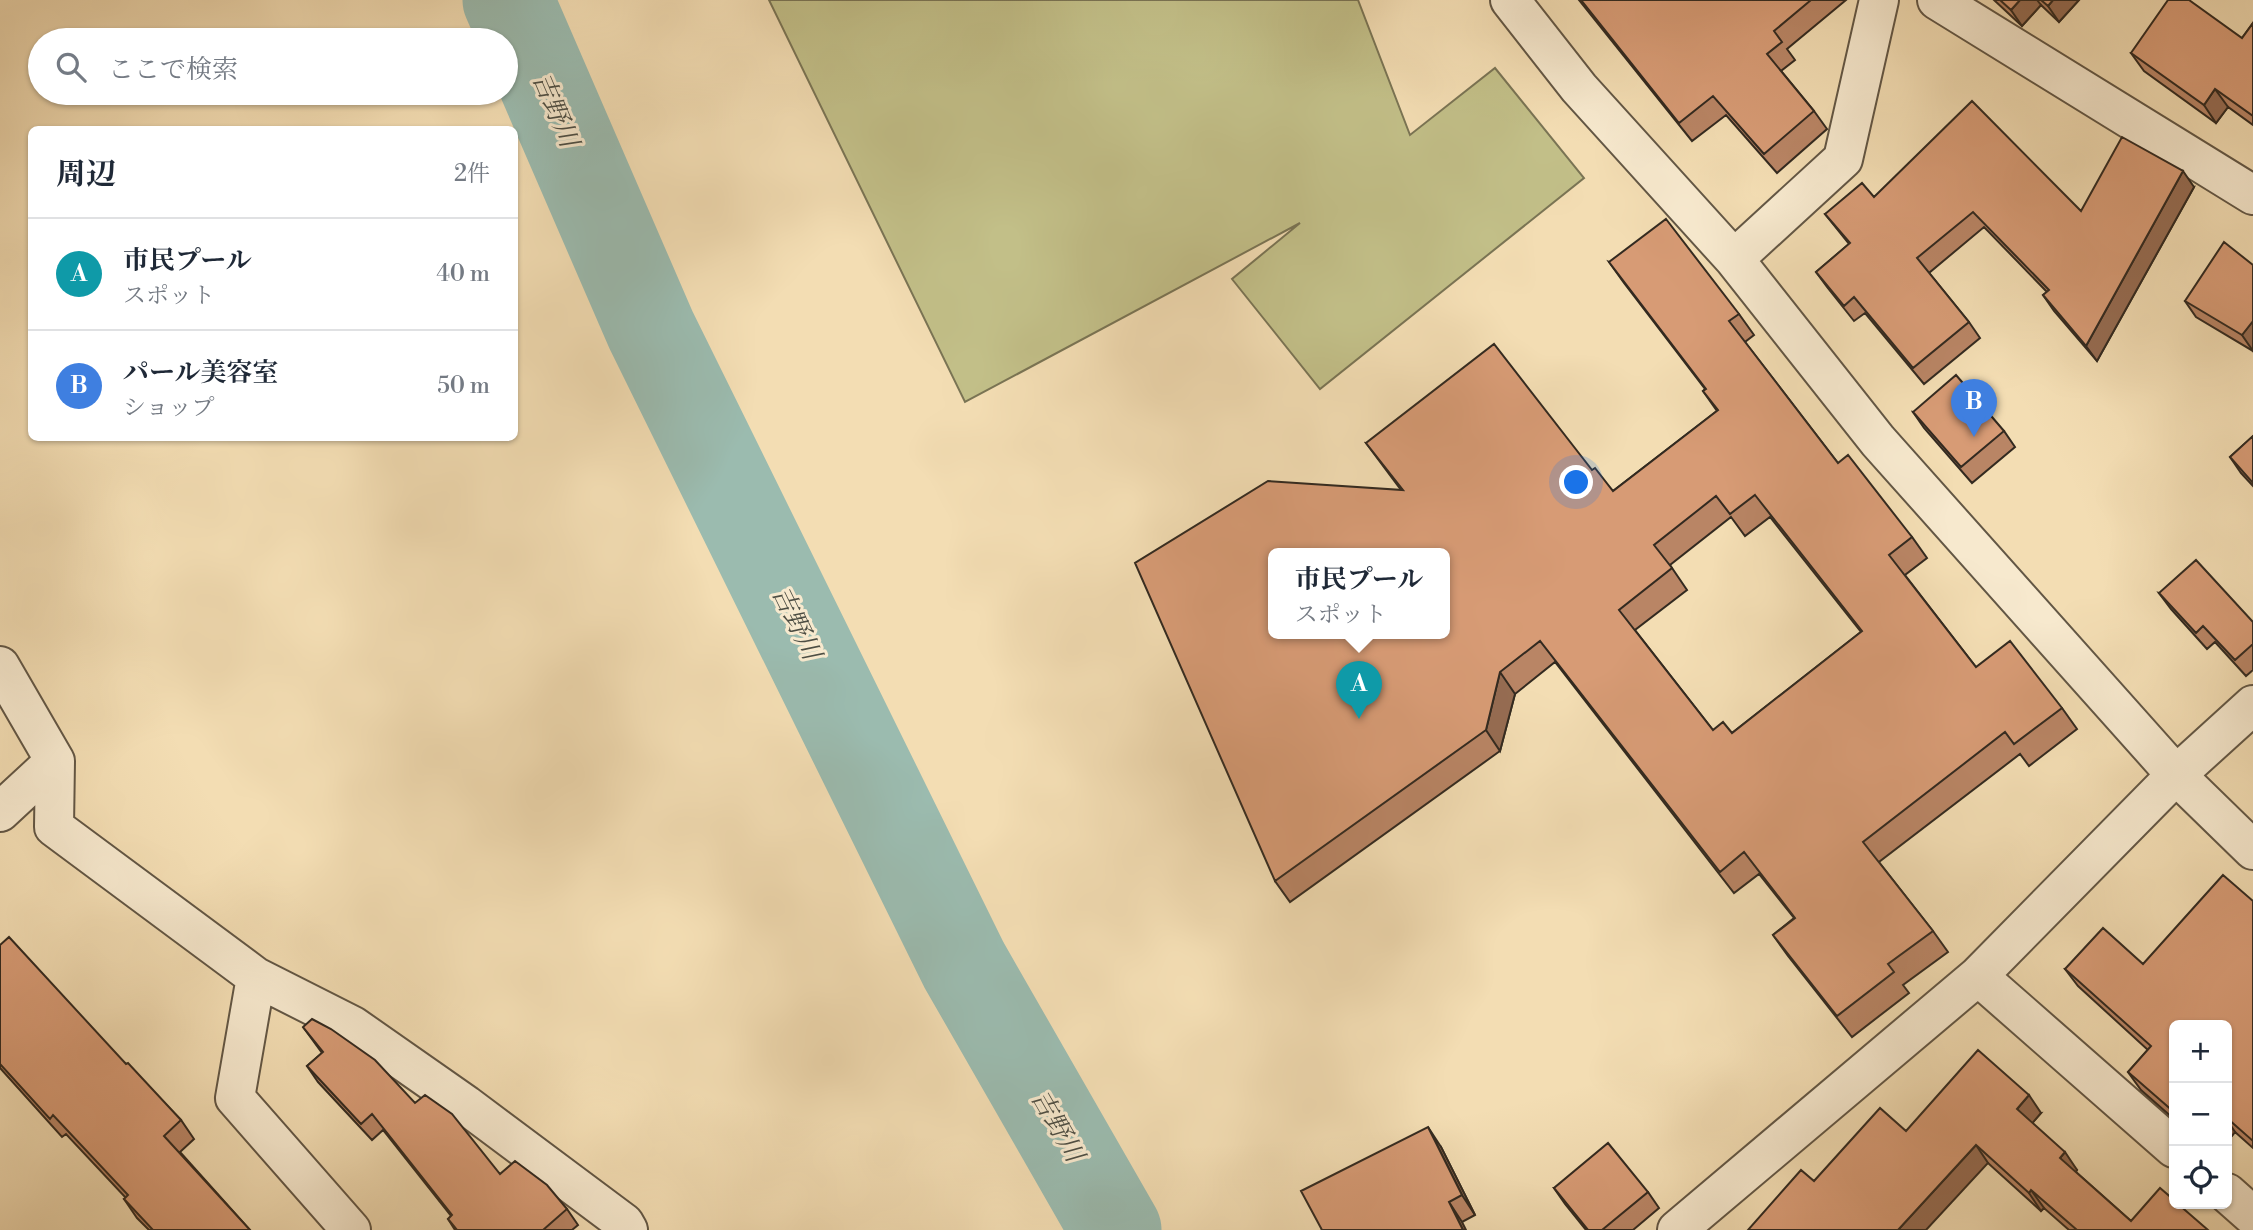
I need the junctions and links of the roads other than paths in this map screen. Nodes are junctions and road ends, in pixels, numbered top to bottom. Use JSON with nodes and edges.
{"nodes":[{"id":1,"x":1510,"y":0,"type":"edge"},
{"id":2,"x":1879,"y":0,"type":"edge"},
{"id":3,"x":1937,"y":0,"type":"edge"},
{"id":4,"x":2253,"y":195,"type":"edge"},
{"id":5,"x":1734,"y":259,"type":"junction"},
{"id":6,"x":0,"y":666,"type":"edge"},
{"id":7,"x":2253,"y":705,"type":"edge"},
{"id":8,"x":55,"y":761,"type":"junction"},
{"id":9,"x":2176,"y":775,"type":"junction"},
{"id":10,"x":0,"y":812,"type":"edge"},
{"id":11,"x":2253,"y":850,"type":"edge"},
{"id":12,"x":1978,"y":976,"type":"junction"},
{"id":13,"x":256,"y":977,"type":"junction"},
{"id":14,"x":2173,"y":1146,"type":"edge"},
{"id":15,"x":2232,"y":1197,"type":"edge"},
{"id":16,"x":2253,"y":1216,"type":"edge"},
{"id":17,"x":1697,"y":1224,"type":"edge"},
{"id":18,"x":351,"y":1230,"type":"edge"},
{"id":19,"x":628,"y":1230,"type":"edge"}],
"edges":[{"from":1,"to":5,"type":"street"},
{"from":2,"to":5,"type":"street"},
{"from":3,"to":4,"type":"street"},
{"from":5,"to":9,"type":"street"},
{"from":6,"to":8,"type":"street"},
{"from":7,"to":9,"type":"street"},
{"from":8,"to":10,"type":"street"},
{"from":8,"to":13,"type":"street"},
{"from":9,"to":11,"type":"street"},
{"from":9,"to":12,"type":"street"},
{"from":12,"to":14,"type":"street"},
{"from":12,"to":17,"type":"street"},
{"from":13,"to":18,"type":"street"},
{"from":13,"to":19,"type":"street"},
{"from":15,"to":16,"type":"street"}]}
